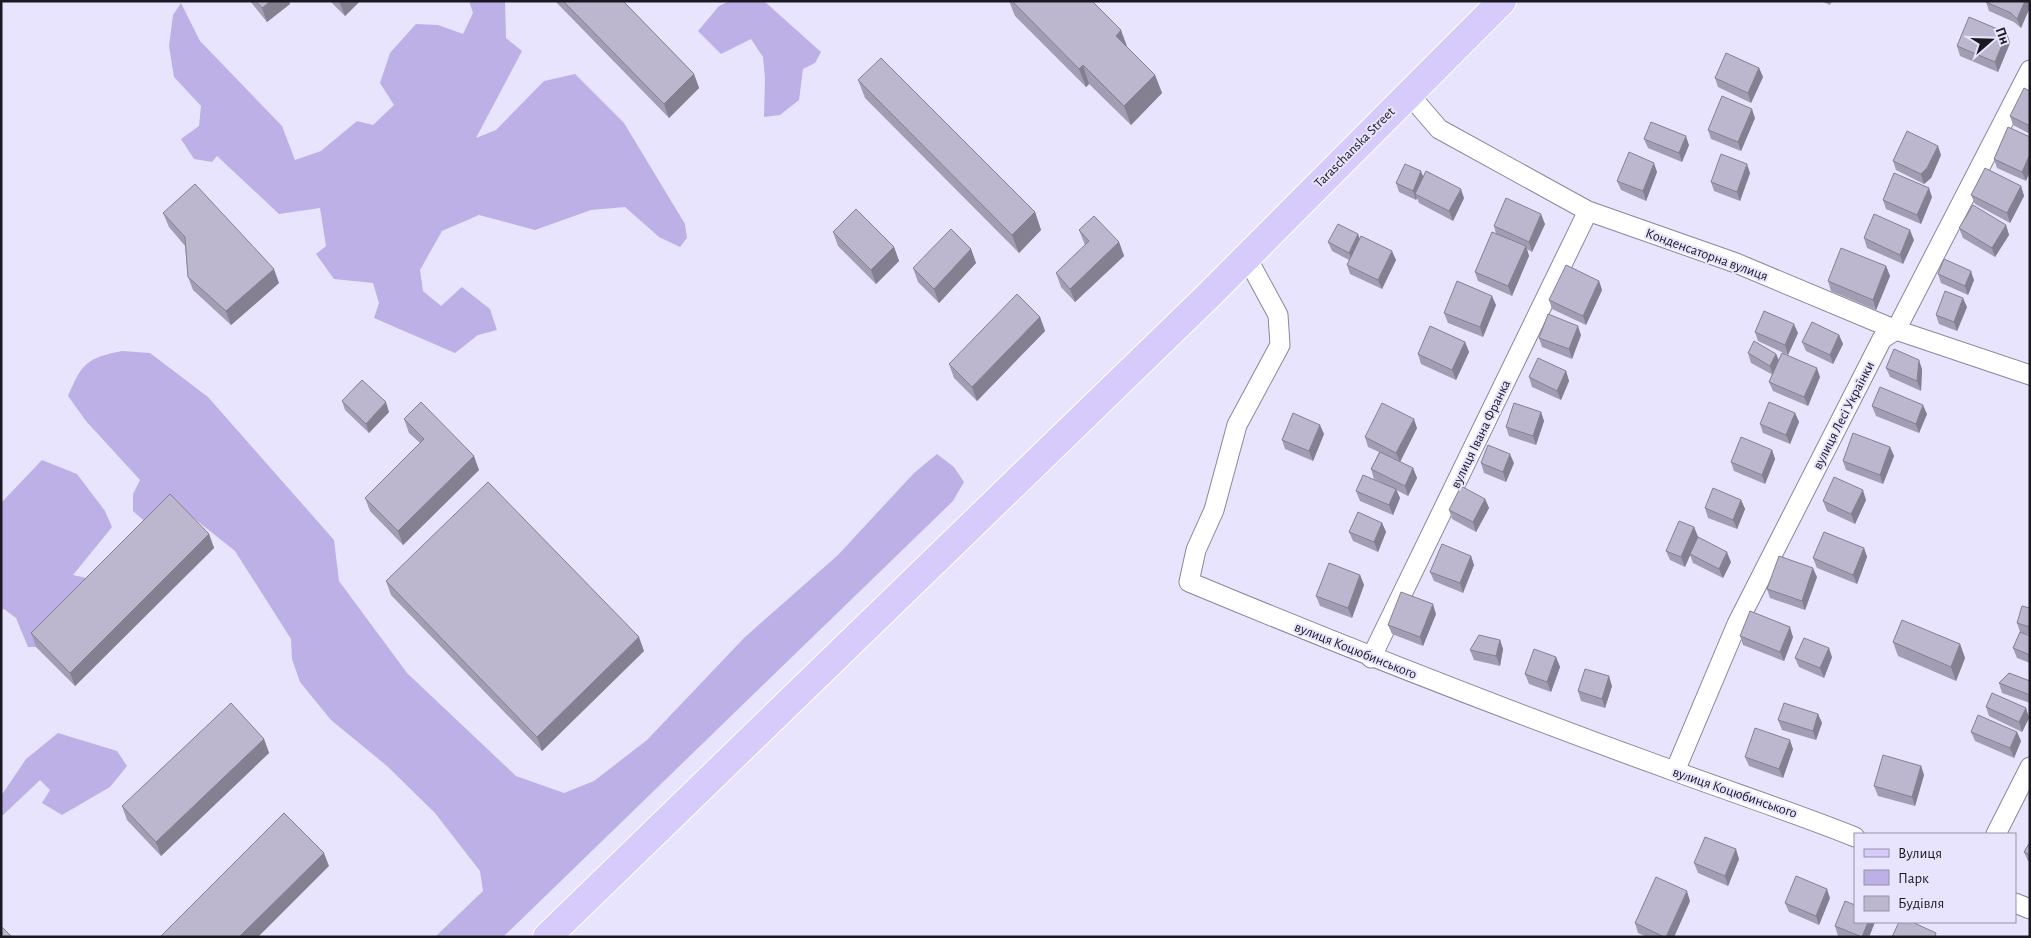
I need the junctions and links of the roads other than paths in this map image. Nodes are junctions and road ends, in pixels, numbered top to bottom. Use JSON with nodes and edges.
{"nodes":[{"id":1,"x":1502,"y":1,"type":"edge"},
{"id":2,"x":2030,"y":70,"type":"edge"},
{"id":3,"x":1408,"y":93,"type":"junction"},
{"id":4,"x":1588,"y":211,"type":"junction"},
{"id":5,"x":1246,"y":256,"type":"junction"},
{"id":6,"x":1896,"y":330,"type":"junction"},
{"id":7,"x":2030,"y":375,"type":"edge"},
{"id":8,"x":1371,"y":658,"type":"junction"},
{"id":9,"x":2030,"y":767,"type":"edge"},
{"id":10,"x":1675,"y":771,"type":"junction"},
{"id":11,"x":1997,"y":833,"type":"edge"},
{"id":12,"x":1854,"y":837,"type":"edge"},
{"id":13,"x":2016,"y":903,"type":"edge"},
{"id":14,"x":2030,"y":909,"type":"edge"},
{"id":15,"x":547,"y":937,"type":"edge"}],
"edges":[{"from":1,"to":3,"type":"main road","name":"Taraschanska Street"},
{"from":2,"to":6,"type":"street","name":"вулиця Лесі Українки"},
{"from":3,"to":4,"type":"street","name":"Конденсаторна вулиця"},
{"from":3,"to":5,"type":"main road","name":"Taraschanska Street"},
{"from":4,"to":6,"type":"street","name":"Конденсаторна вулиця"},
{"from":4,"to":8,"type":"street","name":"вулиця Івана Франка"},
{"from":5,"to":8,"type":"street","name":"вулиця Коцюбинського"},
{"from":5,"to":15,"type":"main road","name":"Taraschanska Street"},
{"from":6,"to":7,"type":"street","name":"Конденсаторна вулиця"},
{"from":6,"to":10,"type":"street","name":"вулиця Лесі Українки"},
{"from":8,"to":10,"type":"street","name":"вулиця Коцюбинського"},
{"from":9,"to":11,"type":"street"},
{"from":10,"to":12,"type":"street","name":"вулиця Коцюбинського"},
{"from":13,"to":14,"type":"street"}]}
